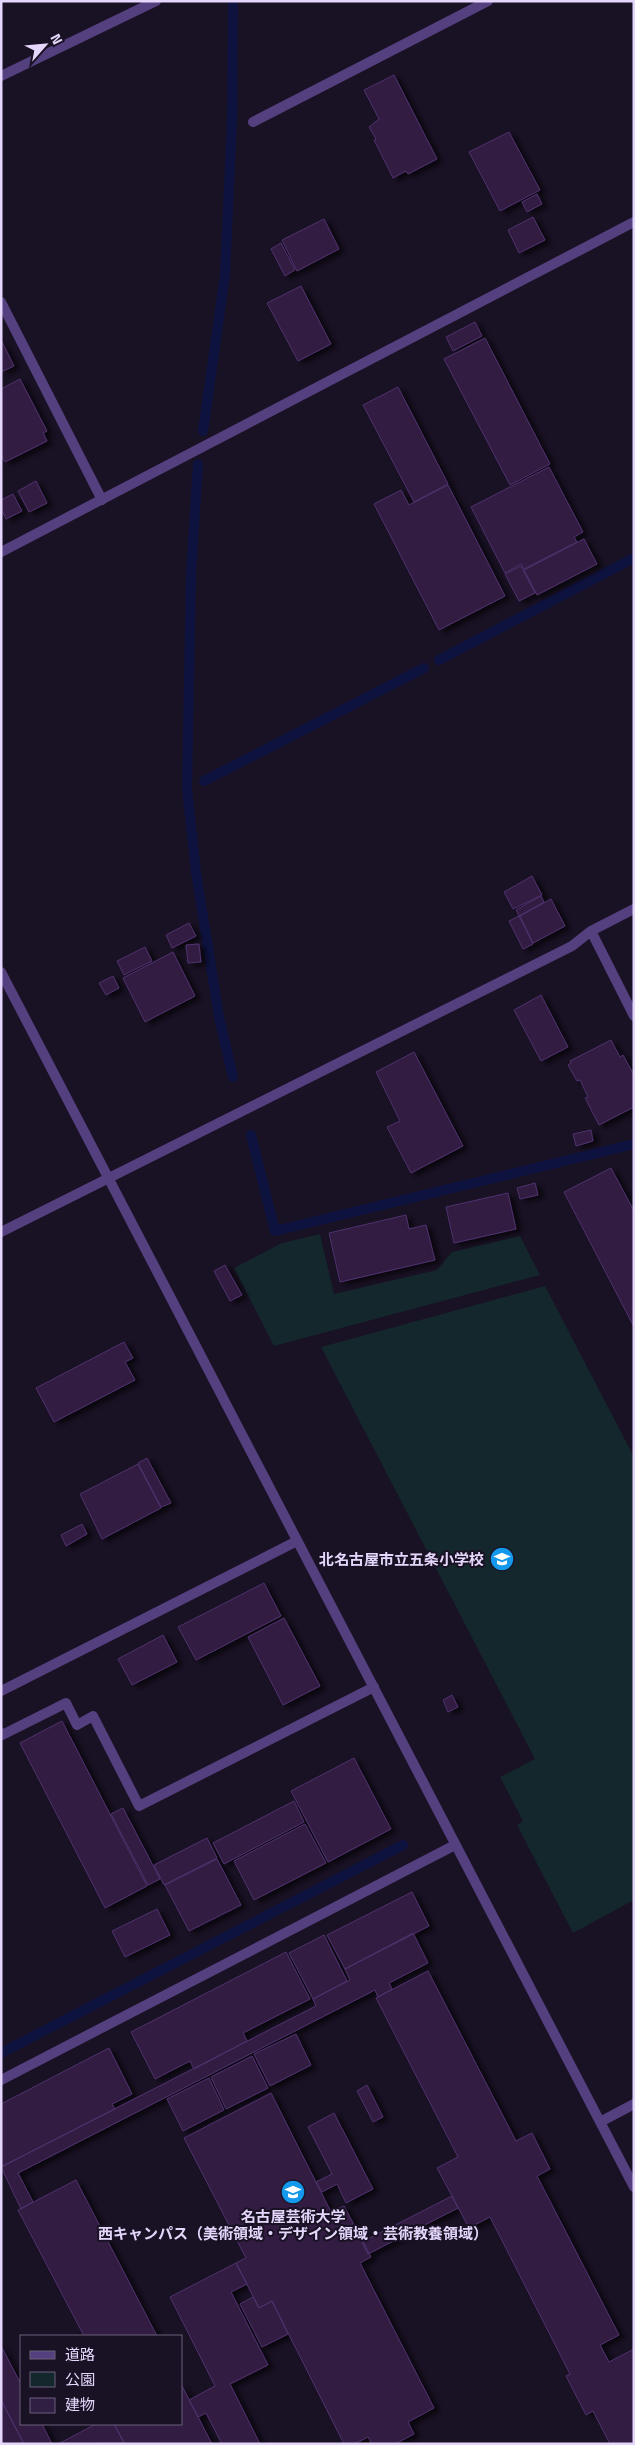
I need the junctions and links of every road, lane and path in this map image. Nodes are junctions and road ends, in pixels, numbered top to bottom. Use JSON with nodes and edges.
{"nodes":[{"id":1,"x":156,"y":1,"type":"edge"},
{"id":2,"x":488,"y":1,"type":"edge"},
{"id":3,"x":1,"y":76,"type":"edge"},
{"id":4,"x":253,"y":122,"type":"dead end"},
{"id":5,"x":634,"y":222,"type":"edge"},
{"id":6,"x":1,"y":302,"type":"edge"},
{"id":7,"x":102,"y":500,"type":"junction"},
{"id":8,"x":1,"y":552,"type":"edge"},
{"id":9,"x":634,"y":909,"type":"edge"},
{"id":10,"x":591,"y":931,"type":"junction"},
{"id":11,"x":1,"y":972,"type":"edge"},
{"id":12,"x":634,"y":1016,"type":"edge"},
{"id":13,"x":109,"y":1179,"type":"junction"},
{"id":14,"x":1,"y":1232,"type":"edge"},
{"id":15,"x":297,"y":1541,"type":"junction"},
{"id":16,"x":374,"y":1687,"type":"junction"},
{"id":17,"x":1,"y":1692,"type":"edge"},
{"id":18,"x":1,"y":1733,"type":"edge"},
{"id":19,"x":455,"y":1844,"type":"junction"},
{"id":20,"x":1,"y":2080,"type":"edge"},
{"id":21,"x":634,"y":2104,"type":"edge"},
{"id":22,"x":600,"y":2122,"type":"junction"},
{"id":23,"x":634,"y":2187,"type":"edge"}],
"edges":[{"from":1,"to":3,"type":"street"},
{"from":2,"to":4,"type":"street"},
{"from":5,"to":7,"type":"street"},
{"from":6,"to":7,"type":"street"},
{"from":7,"to":8,"type":"street"},
{"from":9,"to":10,"type":"street"},
{"from":10,"to":12,"type":"street"},
{"from":10,"to":13,"type":"street"},
{"from":11,"to":13,"type":"street"},
{"from":13,"to":14,"type":"street"},
{"from":13,"to":15,"type":"street"},
{"from":15,"to":16,"type":"street"},
{"from":15,"to":17,"type":"street"},
{"from":16,"to":18,"type":"street"},
{"from":16,"to":19,"type":"street"},
{"from":19,"to":20,"type":"street"},
{"from":19,"to":22,"type":"street"},
{"from":21,"to":22,"type":"street"},
{"from":22,"to":23,"type":"street"}]}
